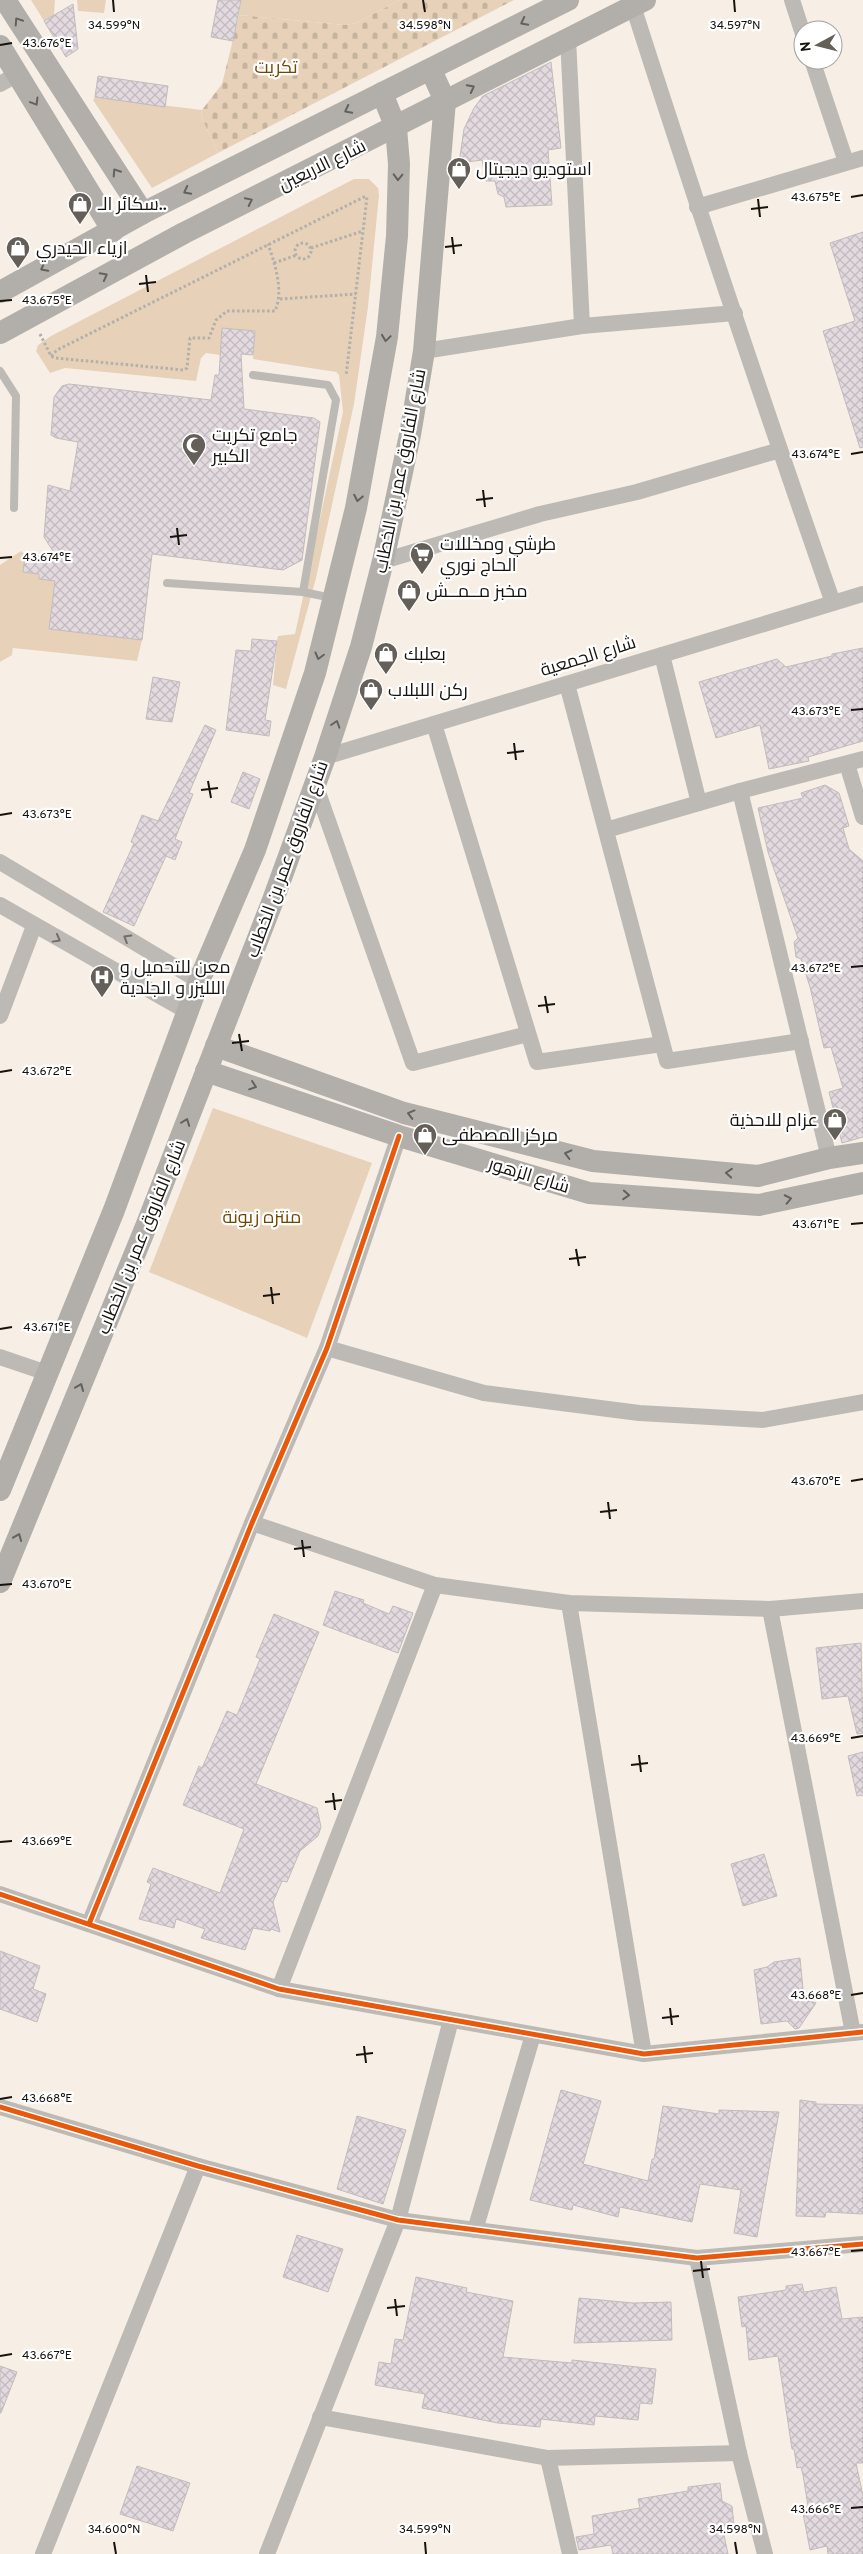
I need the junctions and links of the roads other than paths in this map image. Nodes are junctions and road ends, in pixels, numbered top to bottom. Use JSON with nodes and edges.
{"nodes":[{"id":1,"x":4,"y":0,"type":"edge"},
{"id":2,"x":792,"y":0,"type":"edge"},
{"id":3,"x":564,"y":1,"type":"edge"},
{"id":4,"x":639,"y":3,"type":"edge"},
{"id":5,"x":798,"y":20,"type":"edge"},
{"id":6,"x":568,"y":38,"type":"junction"},
{"id":7,"x":0,"y":46,"type":"edge"},
{"id":8,"x":431,"y":70,"type":"junction"},
{"id":9,"x":815,"y":70,"type":"edge"},
{"id":10,"x":9,"y":79,"type":"edge"},
{"id":11,"x":382,"y":93,"type":"junction"},
{"id":12,"x":446,"y":101,"type":"junction"},
{"id":13,"x":396,"y":128,"type":"junction"},
{"id":14,"x":863,"y":158,"type":"edge"},
{"id":15,"x":846,"y":162,"type":"junction"},
{"id":16,"x":697,"y":207,"type":"junction"},
{"id":17,"x":143,"y":213,"type":"junction"},
{"id":18,"x":113,"y":231,"type":"junction"},
{"id":19,"x":0,"y":292,"type":"edge"},
{"id":20,"x":736,"y":313,"type":"junction"},
{"id":21,"x":582,"y":326,"type":"junction"},
{"id":22,"x":0,"y":333,"type":"edge"},
{"id":23,"x":424,"y":351,"type":"junction"},
{"id":24,"x":0,"y":371,"type":"edge"},
{"id":25,"x":253,"y":374,"type":"dead end"},
{"id":26,"x":780,"y":450,"type":"junction"},
{"id":27,"x":14,"y":508,"type":"dead end"},
{"id":28,"x":383,"y":561,"type":"junction"},
{"id":29,"x":167,"y":583,"type":"dead end"},
{"id":30,"x":303,"y":592,"type":"junction"},
{"id":31,"x":863,"y":594,"type":"edge"},
{"id":32,"x":334,"y":598,"type":"junction"},
{"id":33,"x":833,"y":603,"type":"junction"},
{"id":34,"x":662,"y":655,"type":"junction"},
{"id":35,"x":567,"y":684,"type":"junction"},
{"id":36,"x":434,"y":724,"type":"junction"},
{"id":37,"x":325,"y":757,"type":"junction"},
{"id":38,"x":863,"y":759,"type":"edge"},
{"id":39,"x":847,"y":764,"type":"junction"},
{"id":40,"x":315,"y":784,"type":"junction"},
{"id":41,"x":740,"y":791,"type":"junction"},
{"id":42,"x":699,"y":803,"type":"junction"},
{"id":43,"x":863,"y":817,"type":"edge"},
{"id":44,"x":606,"y":830,"type":"junction"},
{"id":45,"x":0,"y":862,"type":"edge"},
{"id":46,"x":0,"y":905,"type":"edge"},
{"id":47,"x":34,"y":926,"type":"junction"},
{"id":48,"x":200,"y":981,"type":"junction"},
{"id":49,"x":188,"y":1012,"type":"junction"},
{"id":50,"x":0,"y":1016,"type":"edge"},
{"id":51,"x":528,"y":1034,"type":"junction"},
{"id":52,"x":801,"y":1041,"type":"junction"},
{"id":53,"x":662,"y":1044,"type":"junction"},
{"id":54,"x":216,"y":1046,"type":"junction"},
{"id":55,"x":206,"y":1071,"type":"junction"},
{"id":56,"x":399,"y":1136,"type":"junction"},
{"id":57,"x":863,"y":1153,"type":"edge"},
{"id":58,"x":829,"y":1158,"type":"junction"},
{"id":59,"x":593,"y":1160,"type":"junction"},
{"id":60,"x":863,"y":1183,"type":"edge"},
{"id":61,"x":590,"y":1193,"type":"junction"},
{"id":62,"x":326,"y":1348,"type":"junction"},
{"id":63,"x":0,"y":1357,"type":"edge"},
{"id":64,"x":47,"y":1373,"type":"junction"},
{"id":65,"x":863,"y":1402,"type":"edge"},
{"id":66,"x":0,"y":1490,"type":"edge"},
{"id":67,"x":252,"y":1523,"type":"junction"},
{"id":68,"x":0,"y":1582,"type":"edge"},
{"id":69,"x":435,"y":1585,"type":"junction"},
{"id":70,"x":863,"y":1601,"type":"edge"},
{"id":71,"x":569,"y":1603,"type":"junction"},
{"id":72,"x":770,"y":1609,"type":"junction"},
{"id":73,"x":0,"y":1894,"type":"edge"},
{"id":74,"x":88,"y":1924,"type":"junction"},
{"id":75,"x":279,"y":1990,"type":"junction"},
{"id":76,"x":451,"y":2020,"type":"junction"},
{"id":77,"x":858,"y":2032,"type":"edge"},
{"id":78,"x":533,"y":2035,"type":"junction"},
{"id":79,"x":644,"y":2054,"type":"junction"},
{"id":80,"x":0,"y":2107,"type":"edge"},
{"id":81,"x":198,"y":2166,"type":"junction"},
{"id":82,"x":398,"y":2220,"type":"junction"},
{"id":83,"x":475,"y":2230,"type":"junction"},
{"id":84,"x":863,"y":2244,"type":"edge"},
{"id":85,"x":697,"y":2258,"type":"junction"},
{"id":86,"x":320,"y":2417,"type":"junction"},
{"id":87,"x":739,"y":2453,"type":"junction"},
{"id":88,"x":548,"y":2458,"type":"junction"},
{"id":89,"x":43,"y":2554,"type":"edge"},
{"id":90,"x":267,"y":2554,"type":"edge"},
{"id":91,"x":570,"y":2554,"type":"edge"},
{"id":92,"x":765,"y":2554,"type":"edge"}],
"edges":[{"from":17,"to":1,"type":"main road","one_way":true},
{"from":2,"to":5,"type":"street"},
{"from":3,"to":8,"type":"main road","name":"شارع الاربعين","one_way":true},
{"from":4,"to":6,"type":"main road","name":"شارع الاربعين"},
{"from":4,"to":16,"type":"street"},
{"from":12,"to":6,"type":"main road","name":"شارع الاربعين","one_way":true},
{"from":6,"to":21,"type":"street"},
{"from":7,"to":10,"type":"main road"},
{"from":8,"to":11,"type":"main road","name":"شارع الاربعين"},
{"from":8,"to":12,"type":"main road"},
{"from":9,"to":15,"type":"street"},
{"from":10,"to":18,"type":"main road","one_way":true},
{"from":11,"to":13,"type":"main road"},
{"from":11,"to":17,"type":"main road","name":"شارع الاربعين","one_way":true},
{"from":12,"to":13,"type":"main road","name":"شارع الاربعين"},
{"from":12,"to":23,"type":"main road","name":"شارع الفاروق عمر بن الخطاب"},
{"from":22,"to":13,"type":"main road","name":"شارع الاربعين","one_way":true},
{"from":13,"to":32,"type":"main road","one_way":true},
{"from":14,"to":15,"type":"street"},
{"from":15,"to":16,"type":"street"},
{"from":16,"to":20,"type":"street"},
{"from":17,"to":18,"type":"main road","name":"شارع الاربعين"},
{"from":18,"to":19,"type":"main road","name":"شارع الاربعين","one_way":true},
{"from":20,"to":21,"type":"street"},
{"from":20,"to":26,"type":"street"},
{"from":21,"to":23,"type":"street"},
{"from":23,"to":28,"type":"main road","name":"شارع الفاروق عمر بن الخطاب"},
{"from":24,"to":27,"type":"lane"},
{"from":25,"to":30,"type":"lane"},
{"from":26,"to":28,"type":"street"},
{"from":26,"to":33,"type":"street"},
{"from":37,"to":28,"type":"main road","name":"شارع الفاروق عمر بن الخطاب","one_way":true},
{"from":29,"to":30,"type":"lane"},
{"from":30,"to":32,"type":"lane"},
{"from":31,"to":33,"type":"street","name":"شارع الجمعية"},
{"from":32,"to":48,"type":"main road","one_way":true},
{"from":33,"to":34,"type":"street","name":"شارع الجمعية"},
{"from":34,"to":35,"type":"street","name":"شارع الجمعية"},
{"from":34,"to":42,"type":"street"},
{"from":35,"to":36,"type":"street","name":"شارع الجمعية"},
{"from":35,"to":44,"type":"street"},
{"from":36,"to":37,"type":"street","name":"شارع الجمعية"},
{"from":36,"to":51,"type":"street"},
{"from":37,"to":40,"type":"main road","name":"شارع الفاروق عمر بن الخطاب"},
{"from":38,"to":39,"type":"street"},
{"from":39,"to":41,"type":"street"},
{"from":39,"to":43,"type":"street"},
{"from":40,"to":51,"type":"street"},
{"from":40,"to":54,"type":"main road","name":"شارع الفاروق عمر بن الخطاب"},
{"from":41,"to":42,"type":"street"},
{"from":41,"to":52,"type":"street"},
{"from":42,"to":44,"type":"street"},
{"from":44,"to":53,"type":"street"},
{"from":48,"to":45,"type":"street","one_way":true},
{"from":46,"to":47,"type":"street"},
{"from":47,"to":49,"type":"street","one_way":true},
{"from":47,"to":50,"type":"street"},
{"from":48,"to":49,"type":"main road"},
{"from":49,"to":64,"type":"main road"},
{"from":51,"to":53,"type":"street"},
{"from":52,"to":53,"type":"street"},
{"from":52,"to":58,"type":"street"},
{"from":54,"to":55,"type":"main road","name":"شارع الفاروق عمر بن الخطاب"},
{"from":59,"to":54,"type":"main road","name":"شارع الزهور","one_way":true},
{"from":55,"to":56,"type":"main road","name":"شارع الزهور","one_way":true},
{"from":68,"to":55,"type":"main road","name":"شارع الفاروق عمر بن الخطاب","one_way":true},
{"from":56,"to":61,"type":"main road","name":"شارع الزهور"},
{"from":56,"to":62,"type":"street"},
{"from":57,"to":58,"type":"main road","name":"شارع الزهور"},
{"from":58,"to":59,"type":"main road","name":"شارع الزهور","one_way":true},
{"from":59,"to":61,"type":"main road"},
{"from":61,"to":60,"type":"main road","name":"شارع الزهور","one_way":true},
{"from":62,"to":65,"type":"street"},
{"from":62,"to":67,"type":"street"},
{"from":63,"to":64,"type":"street"},
{"from":64,"to":66,"type":"main road"},
{"from":67,"to":69,"type":"street"},
{"from":67,"to":74,"type":"street"},
{"from":69,"to":71,"type":"street"},
{"from":69,"to":75,"type":"street"},
{"from":70,"to":72,"type":"street"},
{"from":71,"to":72,"type":"street"},
{"from":71,"to":79,"type":"street"},
{"from":72,"to":77,"type":"street"},
{"from":73,"to":74,"type":"street"},
{"from":74,"to":75,"type":"street"},
{"from":75,"to":76,"type":"street"},
{"from":76,"to":78,"type":"street"},
{"from":76,"to":82,"type":"street"},
{"from":77,"to":79,"type":"street"},
{"from":78,"to":79,"type":"street"},
{"from":78,"to":83,"type":"street"},
{"from":80,"to":81,"type":"street"},
{"from":81,"to":82,"type":"street"},
{"from":81,"to":89,"type":"street"},
{"from":82,"to":83,"type":"street"},
{"from":82,"to":86,"type":"street"},
{"from":83,"to":85,"type":"street"},
{"from":84,"to":85,"type":"street"},
{"from":85,"to":87,"type":"street"},
{"from":86,"to":88,"type":"street"},
{"from":86,"to":90,"type":"street"},
{"from":87,"to":88,"type":"street"},
{"from":87,"to":92,"type":"street"},
{"from":88,"to":91,"type":"street"}]}
